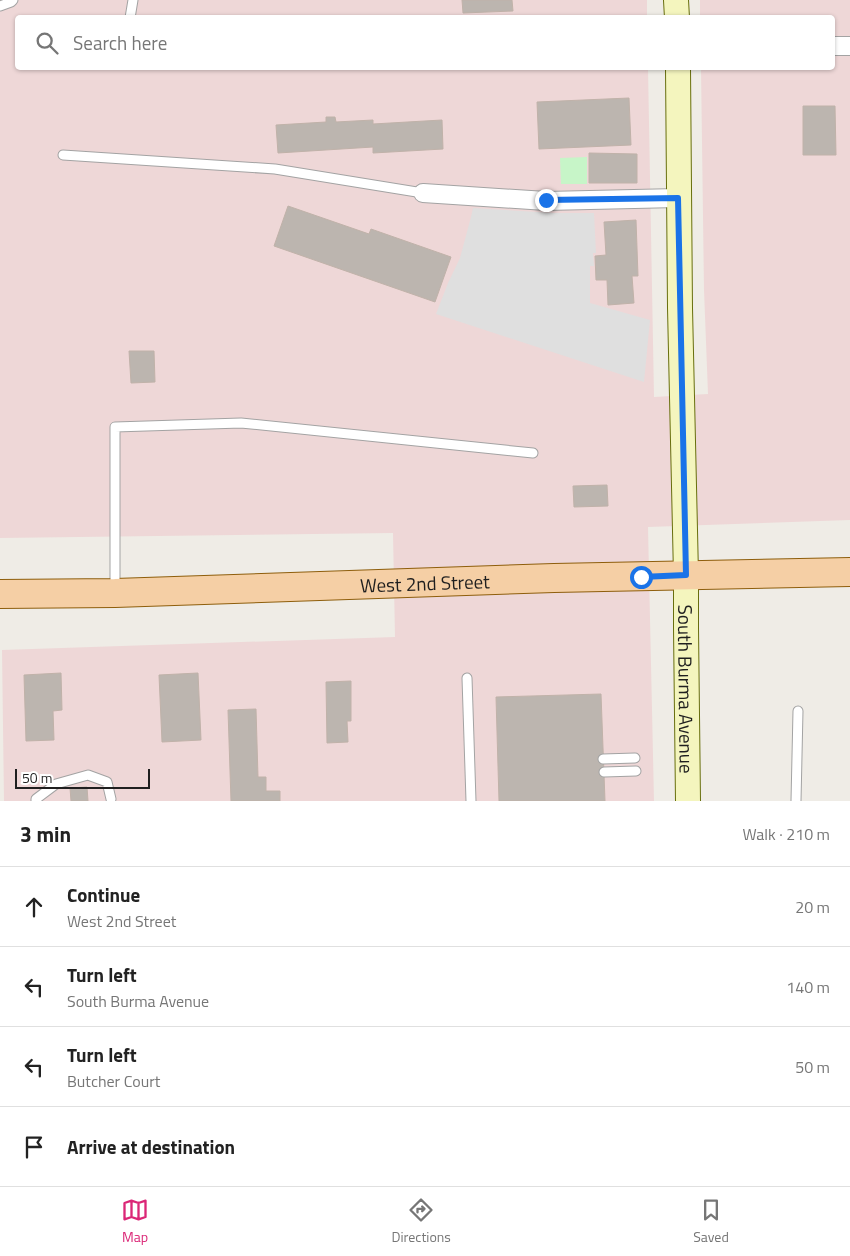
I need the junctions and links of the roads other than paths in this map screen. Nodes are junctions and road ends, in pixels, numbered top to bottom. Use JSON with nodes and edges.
{"nodes":[{"id":1,"x":12,"y":0,"type":"edge"},
{"id":2,"x":133,"y":0,"type":"edge"},
{"id":3,"x":676,"y":0,"type":"edge"},
{"id":4,"x":0,"y":6,"type":"edge"},
{"id":5,"x":130,"y":15,"type":"edge"},
{"id":6,"x":676,"y":15,"type":"edge"},
{"id":7,"x":835,"y":46,"type":"edge"},
{"id":8,"x":850,"y":46,"type":"edge"},
{"id":9,"x":678,"y":70,"type":"edge"},
{"id":10,"x":63,"y":155,"type":"dead end"},
{"id":11,"x":423,"y":193,"type":"joint"},
{"id":12,"x":678,"y":198,"type":"junction"},
{"id":13,"x":533,"y":453,"type":"dead end"},
{"id":14,"x":850,"y":572,"type":"edge"},
{"id":15,"x":686,"y":575,"type":"junction"},
{"id":16,"x":115,"y":593,"type":"junction"},
{"id":17,"x":0,"y":594,"type":"edge"},
{"id":18,"x":467,"y":678,"type":"dead end"},
{"id":19,"x":798,"y":711,"type":"dead end"},
{"id":20,"x":635,"y":758,"type":"dead end"},
{"id":21,"x":603,"y":759,"type":"dead end"},
{"id":22,"x":636,"y":771,"type":"dead end"},
{"id":23,"x":604,"y":772,"type":"dead end"},
{"id":24,"x":111,"y":799,"type":"dead end"},
{"id":25,"x":36,"y":801,"type":"edge"},
{"id":26,"x":471,"y":801,"type":"edge"},
{"id":27,"x":688,"y":801,"type":"edge"},
{"id":28,"x":796,"y":801,"type":"edge"}],
"edges":[{"from":1,"to":4,"type":"lane"},
{"from":2,"to":5,"type":"lane"},
{"from":3,"to":6,"type":"street"},
{"from":7,"to":8,"type":"street"},
{"from":9,"to":12,"type":"street","name":"South Burma Avenue"},
{"from":10,"to":11,"type":"lane"},
{"from":11,"to":12,"type":"street"},
{"from":12,"to":15,"type":"street","name":"South Burma Avenue"},
{"from":13,"to":16,"type":"lane"},
{"from":14,"to":15,"type":"main road","name":"West 2nd Street"},
{"from":15,"to":16,"type":"main road","name":"West 2nd Street"},
{"from":15,"to":27,"type":"street","name":"South Burma Avenue"},
{"from":16,"to":17,"type":"main road","name":"West 2nd Street"},
{"from":18,"to":26,"type":"lane"},
{"from":19,"to":28,"type":"lane"},
{"from":20,"to":21,"type":"lane"},
{"from":22,"to":23,"type":"lane"},
{"from":24,"to":25,"type":"lane"}]}
